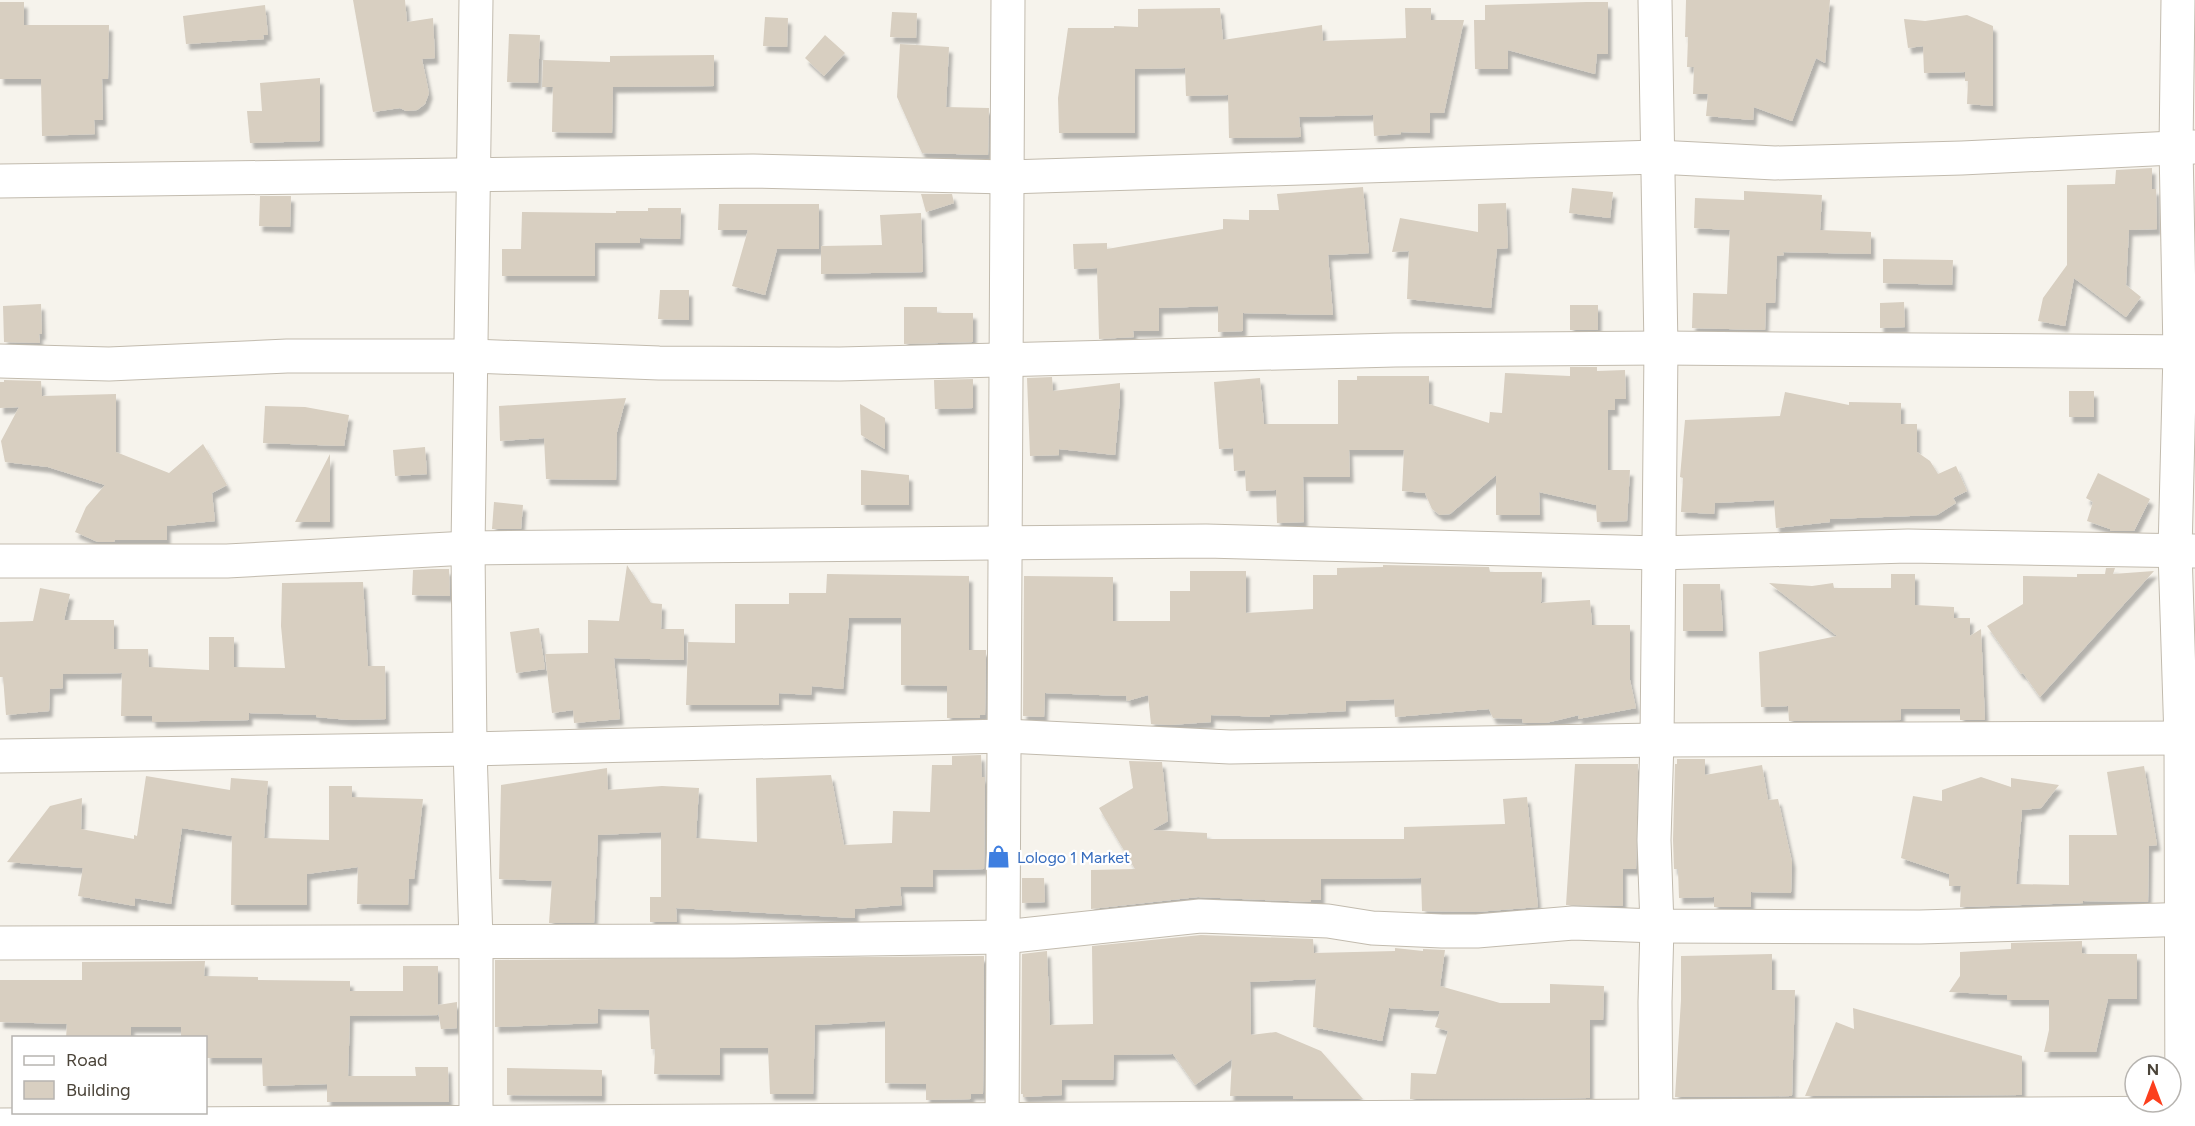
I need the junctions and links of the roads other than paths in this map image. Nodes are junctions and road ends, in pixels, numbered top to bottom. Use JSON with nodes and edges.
{"nodes":[{"id":1,"x":476,"y":0,"type":"edge"},
{"id":2,"x":1008,"y":0,"type":"edge"},
{"id":3,"x":1655,"y":0,"type":"edge"},
{"id":4,"x":2178,"y":0,"type":"edge"},
{"id":5,"x":2186,"y":147,"type":"edge"},
{"id":6,"x":1658,"y":157,"type":"junction"},
{"id":7,"x":474,"y":175,"type":"junction"},
{"id":8,"x":1007,"y":177,"type":"junction"},
{"id":9,"x":0,"y":181,"type":"edge"},
{"id":10,"x":1661,"y":348,"type":"junction"},
{"id":11,"x":2187,"y":352,"type":"edge"},
{"id":12,"x":472,"y":356,"type":"junction"},
{"id":13,"x":0,"y":361,"type":"edge"},
{"id":14,"x":1006,"y":361,"type":"junction"},
{"id":15,"x":1005,"y":544,"type":"junction"},
{"id":16,"x":468,"y":548,"type":"junction"},
{"id":17,"x":2185,"y":551,"type":"edge"},
{"id":18,"x":1659,"y":553,"type":"junction"},
{"id":19,"x":0,"y":561,"type":"edge"},
{"id":20,"x":1004,"y":736,"type":"junction"},
{"id":21,"x":2188,"y":739,"type":"edge"},
{"id":22,"x":1657,"y":740,"type":"junction"},
{"id":23,"x":470,"y":749,"type":"junction"},
{"id":24,"x":0,"y":756,"type":"edge"},
{"id":25,"x":2188,"y":919,"type":"edge"},
{"id":26,"x":1657,"y":926,"type":"junction"},
{"id":27,"x":1003,"y":937,"type":"junction"},
{"id":28,"x":476,"y":941,"type":"junction"},
{"id":29,"x":0,"y":943,"type":"edge"},
{"id":30,"x":2187,"y":1117,"type":"edge"},
{"id":31,"x":1656,"y":1121,"type":"edge"},
{"id":32,"x":1002,"y":1123,"type":"edge"},
{"id":33,"x":476,"y":1124,"type":"edge"},
{"id":34,"x":0,"y":1125,"type":"edge"}],
"edges":[{"from":1,"to":7,"type":"street"},
{"from":2,"to":8,"type":"street"},
{"from":3,"to":6,"type":"street"},
{"from":4,"to":5,"type":"street"},
{"from":5,"to":6,"type":"street"},
{"from":5,"to":11,"type":"street"},
{"from":6,"to":8,"type":"street"},
{"from":6,"to":10,"type":"street"},
{"from":7,"to":8,"type":"street"},
{"from":7,"to":9,"type":"street"},
{"from":7,"to":12,"type":"street"},
{"from":8,"to":14,"type":"street"},
{"from":10,"to":11,"type":"street"},
{"from":10,"to":14,"type":"street"},
{"from":10,"to":18,"type":"street"},
{"from":11,"to":17,"type":"street"},
{"from":12,"to":13,"type":"street"},
{"from":12,"to":14,"type":"street"},
{"from":12,"to":16,"type":"street"},
{"from":14,"to":15,"type":"street"},
{"from":15,"to":16,"type":"street"},
{"from":15,"to":18,"type":"street"},
{"from":15,"to":20,"type":"street"},
{"from":16,"to":19,"type":"street"},
{"from":16,"to":23,"type":"street"},
{"from":17,"to":18,"type":"street"},
{"from":17,"to":21,"type":"street"},
{"from":18,"to":22,"type":"street"},
{"from":20,"to":22,"type":"street"},
{"from":20,"to":23,"type":"street"},
{"from":20,"to":27,"type":"street"},
{"from":21,"to":22,"type":"street"},
{"from":21,"to":25,"type":"street"},
{"from":22,"to":26,"type":"street"},
{"from":23,"to":24,"type":"street"},
{"from":23,"to":28,"type":"street"},
{"from":25,"to":26,"type":"street"},
{"from":25,"to":30,"type":"street"},
{"from":26,"to":27,"type":"street"},
{"from":26,"to":31,"type":"street"},
{"from":27,"to":28,"type":"street"},
{"from":27,"to":32,"type":"street"},
{"from":28,"to":29,"type":"street"},
{"from":28,"to":33,"type":"street"},
{"from":30,"to":31,"type":"street"},
{"from":31,"to":32,"type":"street"},
{"from":32,"to":33,"type":"street"},
{"from":33,"to":34,"type":"street"}]}
